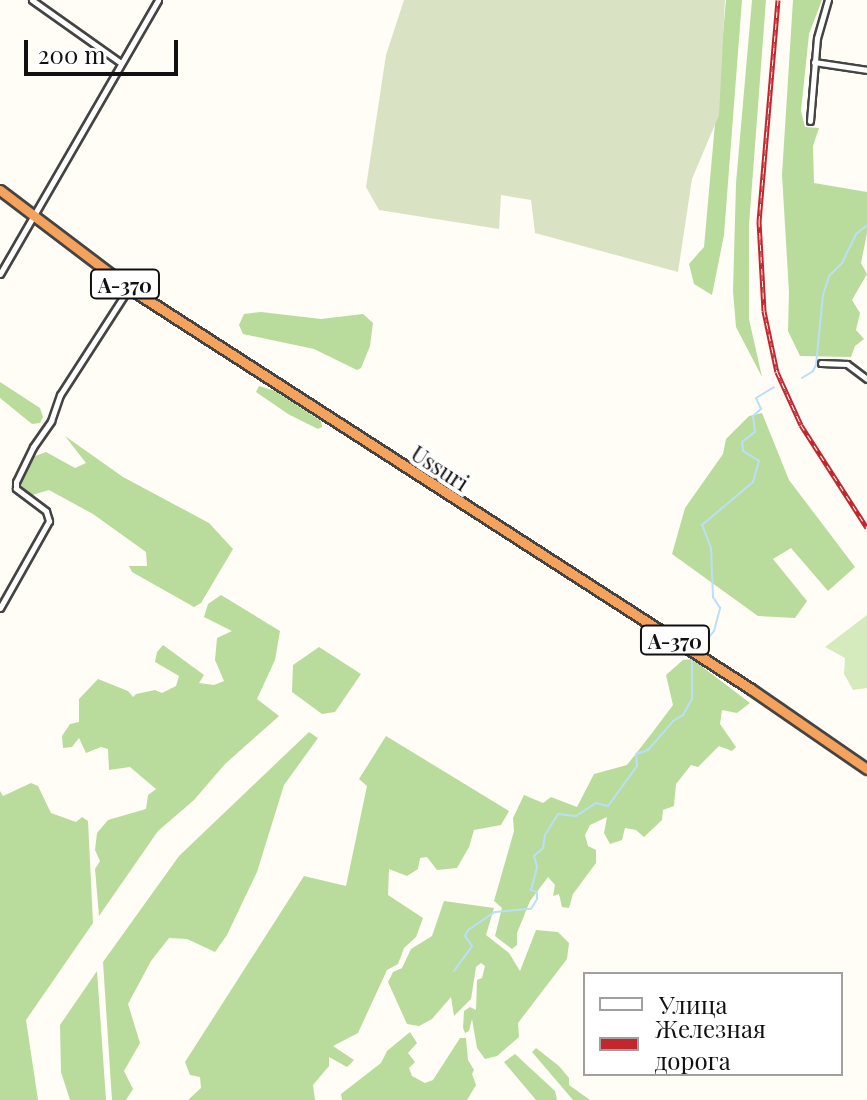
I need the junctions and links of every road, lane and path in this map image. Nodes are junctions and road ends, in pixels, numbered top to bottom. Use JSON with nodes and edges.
{"nodes":[{"id":1,"x":32,"y":0,"type":"edge"},
{"id":2,"x":158,"y":0,"type":"edge"},
{"id":3,"x":828,"y":0,"type":"edge"},
{"id":4,"x":814,"y":62,"type":"junction"},
{"id":5,"x":121,"y":63,"type":"junction"},
{"id":6,"x":867,"y":70,"type":"edge"},
{"id":7,"x":810,"y":121,"type":"dead end"},
{"id":8,"x":0,"y":190,"type":"edge"},
{"id":9,"x":33,"y":217,"type":"junction"},
{"id":10,"x":0,"y":274,"type":"edge"},
{"id":11,"x":129,"y":288,"type":"junction"},
{"id":12,"x":821,"y":363,"type":"dead end"},
{"id":13,"x":867,"y":379,"type":"edge"},
{"id":14,"x":0,"y":608,"type":"edge"},
{"id":15,"x":867,"y":769,"type":"edge"}],
"edges":[{"from":1,"to":5,"type":"street"},
{"from":2,"to":5,"type":"street"},
{"from":3,"to":4,"type":"street"},
{"from":4,"to":6,"type":"street"},
{"from":4,"to":7,"type":"street"},
{"from":5,"to":9,"type":"street"},
{"from":8,"to":9,"type":"highway","name":"Ussuri","number":"А-370"},
{"from":9,"to":10,"type":"street"},
{"from":9,"to":11,"type":"highway","name":"Ussuri","number":"А-370"},
{"from":11,"to":14,"type":"street"},
{"from":11,"to":15,"type":"highway","name":"Ussuri","number":"А-370"},
{"from":12,"to":13,"type":"street"}]}
